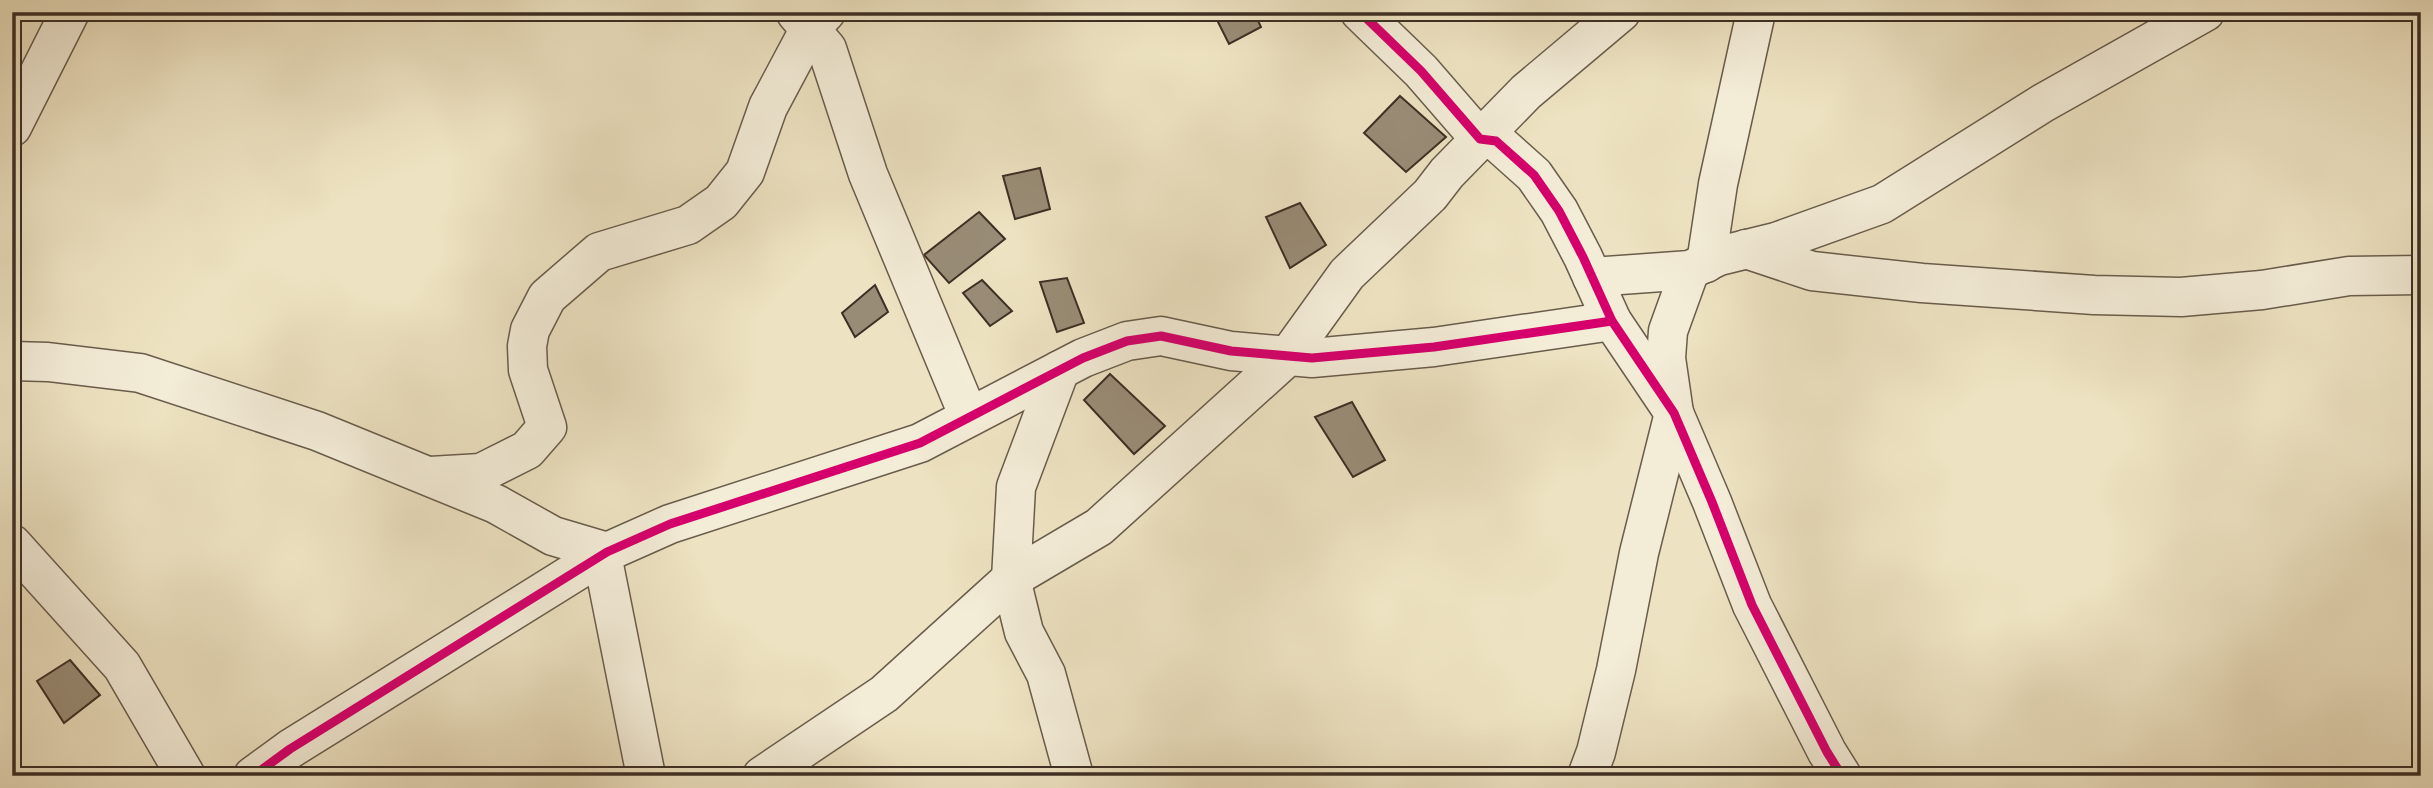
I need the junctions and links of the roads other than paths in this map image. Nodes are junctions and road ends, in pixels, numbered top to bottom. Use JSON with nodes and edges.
{"nodes":[{"id":1,"x":70,"y":12,"type":"edge"},
{"id":2,"x":1360,"y":12,"type":"edge"},
{"id":3,"x":1622,"y":12,"type":"edge"},
{"id":4,"x":1756,"y":12,"type":"edge"},
{"id":5,"x":2205,"y":12,"type":"edge"},
{"id":6,"x":810,"y":18,"type":"edge"},
{"id":7,"x":12,"y":127,"type":"edge"},
{"id":8,"x":1480,"y":139,"type":"junction"},
{"id":9,"x":1746,"y":249,"type":"junction"},
{"id":10,"x":1698,"y":266,"type":"junction"},
{"id":11,"x":2421,"y":275,"type":"edge"},
{"id":12,"x":1592,"y":277,"type":"junction"},
{"id":13,"x":1612,"y":321,"type":"junction"},
{"id":14,"x":1288,"y":356,"type":"junction"},
{"id":15,"x":12,"y":361,"type":"edge"},
{"id":16,"x":1060,"y":370,"type":"junction"},
{"id":17,"x":1674,"y":412,"type":"junction"},
{"id":18,"x":969,"y":417,"type":"junction"},
{"id":19,"x":430,"y":476,"type":"junction"},
{"id":20,"x":12,"y":544,"type":"edge"},
{"id":21,"x":605,"y":554,"type":"junction"},
{"id":22,"x":1011,"y":579,"type":"junction"},
{"id":23,"x":186,"y":776,"type":"edge"},
{"id":24,"x":253,"y":776,"type":"edge"},
{"id":25,"x":646,"y":776,"type":"edge"},
{"id":26,"x":762,"y":776,"type":"edge"},
{"id":27,"x":1074,"y":776,"type":"edge"},
{"id":28,"x":1587,"y":776,"type":"edge"},
{"id":29,"x":1842,"y":776,"type":"edge"}],
"edges":[{"from":1,"to":7,"type":"street"},
{"from":2,"to":8,"type":"street"},
{"from":3,"to":8,"type":"street"},
{"from":4,"to":10,"type":"street"},
{"from":5,"to":9,"type":"street"},
{"from":6,"to":18,"type":"street"},
{"from":6,"to":19,"type":"street"},
{"from":8,"to":12,"type":"street"},
{"from":8,"to":14,"type":"street"},
{"from":9,"to":10,"type":"street"},
{"from":9,"to":11,"type":"street"},
{"from":10,"to":12,"type":"street"},
{"from":10,"to":17,"type":"street"},
{"from":12,"to":13,"type":"street"},
{"from":13,"to":14,"type":"street"},
{"from":13,"to":17,"type":"street"},
{"from":14,"to":16,"type":"street"},
{"from":14,"to":22,"type":"street"},
{"from":15,"to":19,"type":"street"},
{"from":16,"to":18,"type":"street"},
{"from":16,"to":22,"type":"street"},
{"from":17,"to":28,"type":"street"},
{"from":17,"to":29,"type":"street"},
{"from":18,"to":21,"type":"street"},
{"from":19,"to":21,"type":"street"},
{"from":20,"to":23,"type":"street"},
{"from":21,"to":24,"type":"street"},
{"from":21,"to":25,"type":"street"},
{"from":22,"to":26,"type":"street"},
{"from":22,"to":27,"type":"street"}]}
